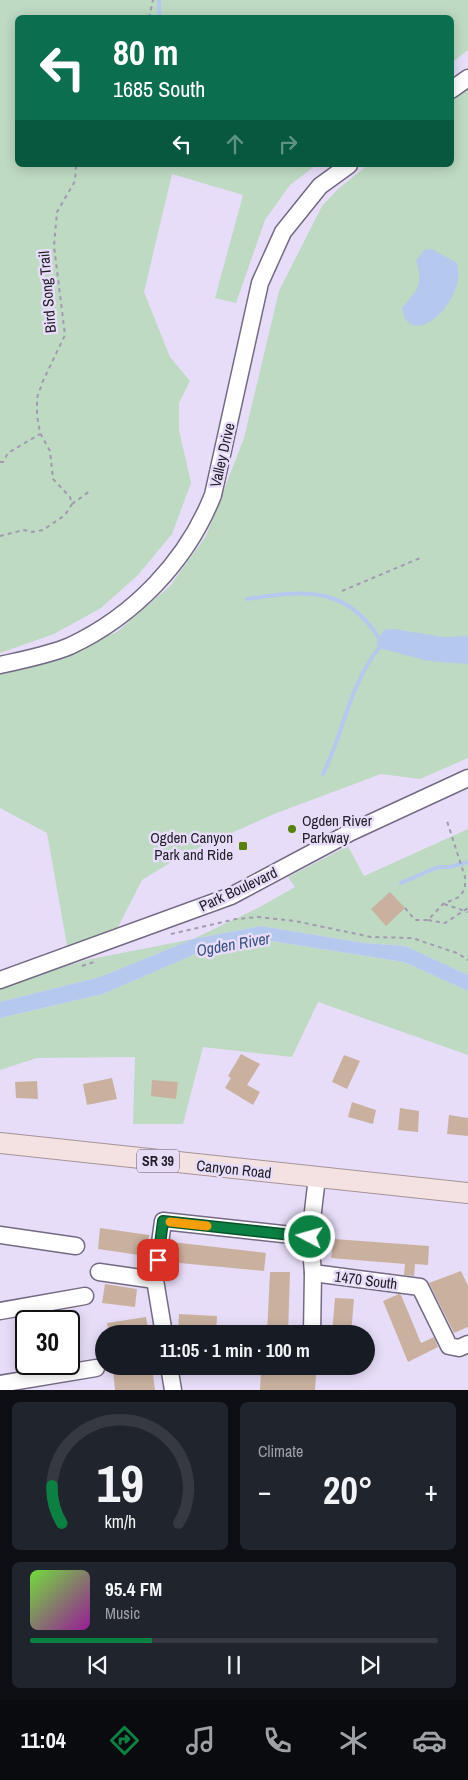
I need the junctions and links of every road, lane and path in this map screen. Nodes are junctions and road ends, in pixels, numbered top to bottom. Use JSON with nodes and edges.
{"nodes":[{"id":1,"x":153,"y":0,"type":"edge"},
{"id":2,"x":150,"y":15,"type":"edge"},
{"id":3,"x":468,"y":78,"type":"edge"},
{"id":4,"x":454,"y":88,"type":"edge"},
{"id":5,"x":76,"y":167,"type":"edge"},
{"id":6,"x":346,"y":167,"type":"edge"},
{"id":7,"x":40,"y":433,"type":"junction"},
{"id":8,"x":0,"y":462,"type":"edge"},
{"id":9,"x":90,"y":491,"type":"dead end"},
{"id":10,"x":72,"y":504,"type":"junction"},
{"id":11,"x":0,"y":536,"type":"edge"},
{"id":12,"x":420,"y":558,"type":"dead end"},
{"id":13,"x":342,"y":591,"type":"dead end"},
{"id":14,"x":0,"y":664,"type":"edge"},
{"id":15,"x":468,"y":778,"type":"edge"},
{"id":16,"x":446,"y":818,"type":"dead end"},
{"id":17,"x":443,"y":904,"type":"junction"},
{"id":18,"x":405,"y":908,"type":"dead end"},
{"id":19,"x":468,"y":910,"type":"edge"},
{"id":20,"x":428,"y":920,"type":"junction"},
{"id":21,"x":163,"y":936,"type":"dead end"},
{"id":22,"x":468,"y":960,"type":"edge"},
{"id":23,"x":0,"y":980,"type":"edge"},
{"id":24,"x":0,"y":1143,"type":"edge"},
{"id":25,"x":317,"y":1177,"type":"junction"},
{"id":26,"x":468,"y":1193,"type":"edge"},
{"id":27,"x":0,"y":1235,"type":"edge"},
{"id":28,"x":310,"y":1237,"type":"junction"},
{"id":29,"x":76,"y":1246,"type":"dead end"},
{"id":30,"x":99,"y":1272,"type":"dead end"},
{"id":31,"x":313,"y":1273,"type":"junction"},
{"id":32,"x":155,"y":1280,"type":"junction"},
{"id":33,"x":85,"y":1296,"type":"dead end"},
{"id":34,"x":0,"y":1311,"type":"edge"},
{"id":35,"x":162,"y":1325,"type":"edge"},
{"id":36,"x":312,"y":1325,"type":"edge"},
{"id":37,"x":468,"y":1344,"type":"edge"},
{"id":38,"x":95,"y":1368,"type":"edge"},
{"id":39,"x":171,"y":1375,"type":"edge"},
{"id":40,"x":0,"y":1384,"type":"edge"},
{"id":41,"x":173,"y":1390,"type":"edge"}],
"edges":[{"from":1,"to":2,"type":"path"},
{"from":3,"to":4,"type":"street"},
{"from":5,"to":7,"type":"path","name":"Bird Song Trail"},
{"from":6,"to":14,"type":"street","name":"Valley Drive"},
{"from":7,"to":8,"type":"path"},
{"from":7,"to":10,"type":"path","name":"Bird Song Trail"},
{"from":9,"to":10,"type":"path"},
{"from":10,"to":11,"type":"path"},
{"from":12,"to":13,"type":"path"},
{"from":15,"to":23,"type":"street","name":"Park Boulevard"},
{"from":16,"to":17,"type":"path"},
{"from":17,"to":19,"type":"path"},
{"from":17,"to":20,"type":"path"},
{"from":18,"to":20,"type":"path"},
{"from":19,"to":20,"type":"path"},
{"from":21,"to":22,"type":"path"},
{"from":24,"to":25,"type":"main road","name":"Canyon Road","number":"SR 39"},
{"from":25,"to":26,"type":"main road","name":"Canyon Road","number":"SR 39"},
{"from":25,"to":28,"type":"street"},
{"from":27,"to":29,"type":"street"},
{"from":28,"to":31,"type":"street"},
{"from":28,"to":32,"type":"street"},
{"from":30,"to":32,"type":"street"},
{"from":31,"to":36,"type":"street"},
{"from":31,"to":37,"type":"street","name":"1470 South"},
{"from":32,"to":35,"type":"street"},
{"from":33,"to":34,"type":"street"},
{"from":38,"to":40,"type":"street"},
{"from":39,"to":41,"type":"street"}]}
